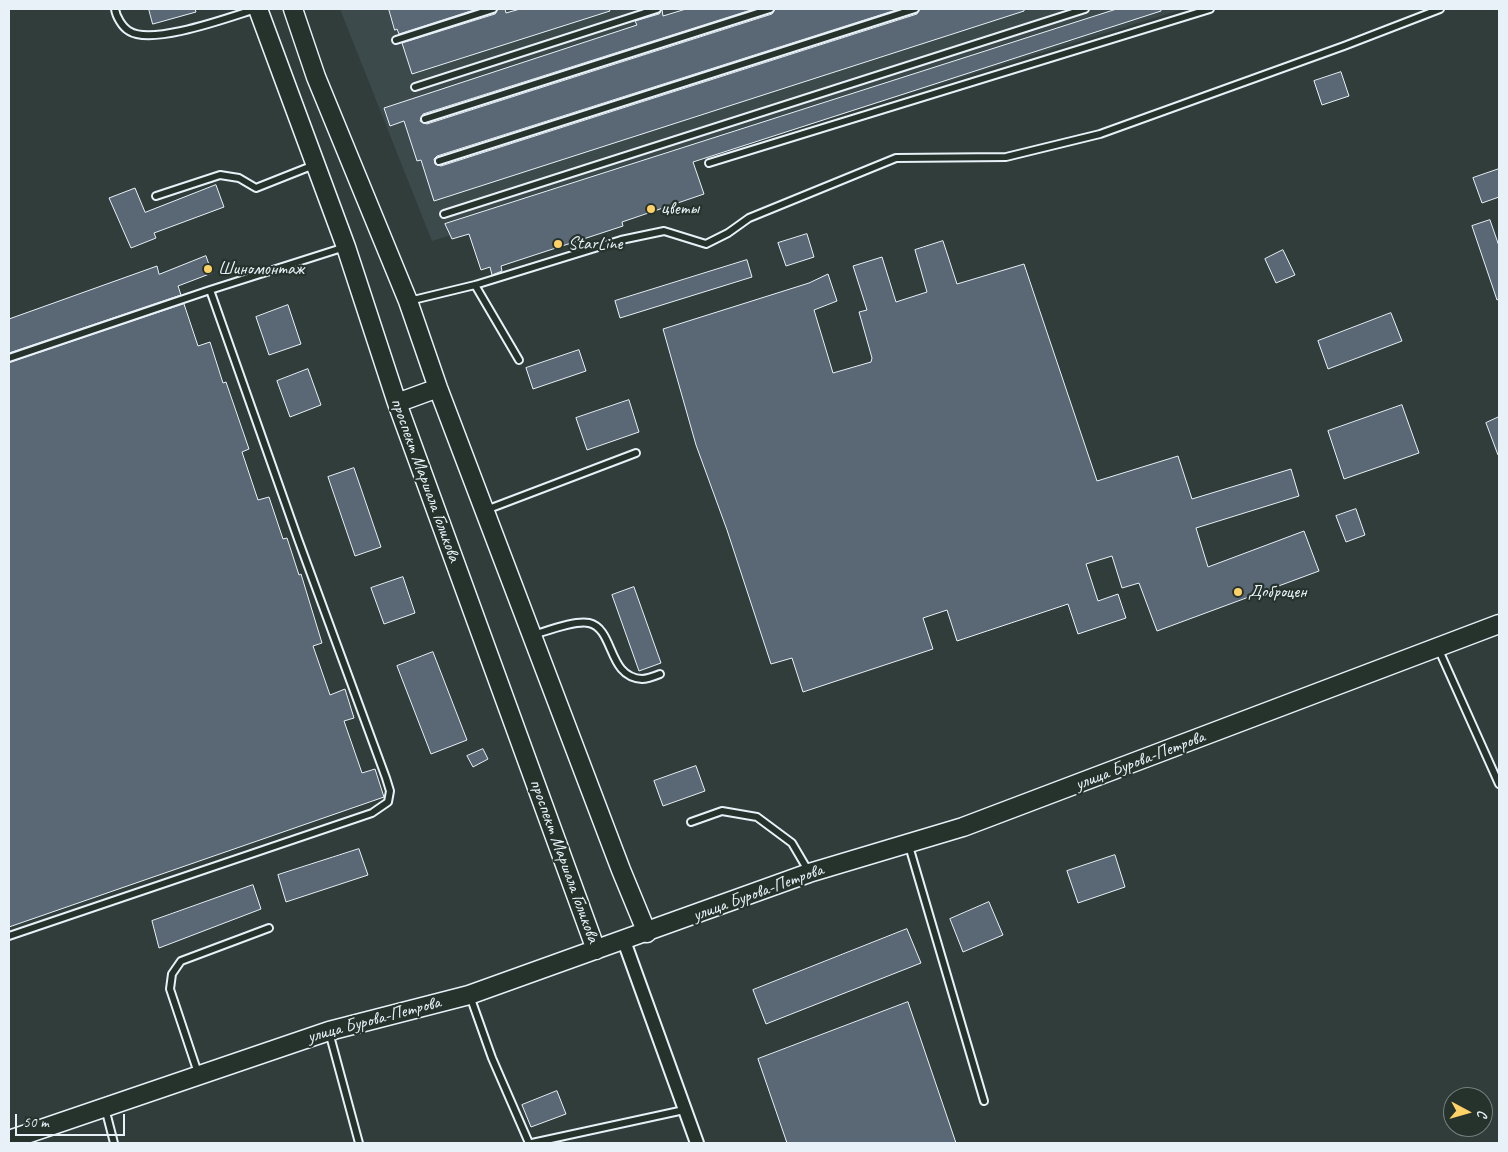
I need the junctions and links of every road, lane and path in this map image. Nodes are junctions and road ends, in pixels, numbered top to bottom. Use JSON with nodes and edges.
{"nodes":[{"id":1,"x":115,"y":9,"type":"edge"},
{"id":2,"x":258,"y":9,"type":"edge"},
{"id":3,"x":293,"y":9,"type":"edge"},
{"id":4,"x":493,"y":9,"type":"edge"},
{"id":5,"x":657,"y":9,"type":"edge"},
{"id":6,"x":770,"y":9,"type":"edge"},
{"id":7,"x":916,"y":9,"type":"edge"},
{"id":8,"x":1085,"y":9,"type":"edge"},
{"id":9,"x":1210,"y":9,"type":"edge"},
{"id":10,"x":1440,"y":9,"type":"edge"},
{"id":11,"x":396,"y":40,"type":"dead end"},
{"id":12,"x":415,"y":87,"type":"dead end"},
{"id":13,"x":425,"y":120,"type":"dead end"},
{"id":14,"x":440,"y":161,"type":"dead end"},
{"id":15,"x":709,"y":163,"type":"dead end"},
{"id":16,"x":315,"y":165,"type":"junction"},
{"id":17,"x":156,"y":196,"type":"dead end"},
{"id":18,"x":444,"y":214,"type":"dead end"},
{"id":19,"x":346,"y":247,"type":"junction"},
{"id":20,"x":475,"y":284,"type":"junction"},
{"id":21,"x":210,"y":290,"type":"junction"},
{"id":22,"x":408,"y":302,"type":"junction"},
{"id":23,"x":9,"y":358,"type":"edge"},
{"id":24,"x":519,"y":360,"type":"dead end"},
{"id":25,"x":438,"y":388,"type":"junction"},
{"id":26,"x":397,"y":403,"type":"junction"},
{"id":27,"x":636,"y":453,"type":"dead end"},
{"id":28,"x":484,"y":510,"type":"junction"},
{"id":29,"x":1499,"y":624,"type":"edge"},
{"id":30,"x":532,"y":635,"type":"junction"},
{"id":31,"x":1438,"y":647,"type":"junction"},
{"id":32,"x":660,"y":674,"type":"dead end"},
{"id":33,"x":1499,"y":784,"type":"edge"},
{"id":34,"x":691,"y":822,"type":"dead end"},
{"id":35,"x":908,"y":842,"type":"junction"},
{"id":36,"x":809,"y":873,"type":"junction"},
{"id":37,"x":269,"y":928,"type":"dead end"},
{"id":38,"x":647,"y":933,"type":"junction"},
{"id":39,"x":9,"y":936,"type":"edge"},
{"id":40,"x":624,"y":941,"type":"junction"},
{"id":41,"x":596,"y":950,"type":"junction"},
{"id":42,"x":469,"y":995,"type":"junction"},
{"id":43,"x":329,"y":1031,"type":"junction"},
{"id":44,"x":198,"y":1074,"type":"junction"},
{"id":45,"x":984,"y":1101,"type":"dead end"},
{"id":46,"x":105,"y":1107,"type":"junction"},
{"id":47,"x":684,"y":1110,"type":"junction"},
{"id":48,"x":9,"y":1140,"type":"edge"},
{"id":49,"x":114,"y":1143,"type":"edge"},
{"id":50,"x":359,"y":1143,"type":"edge"},
{"id":51,"x":531,"y":1143,"type":"edge"},
{"id":52,"x":696,"y":1143,"type":"edge"}],
"edges":[{"from":1,"to":2,"type":"lane"},
{"from":2,"to":16,"type":"main road","name":"проспект Маршала Голикова"},
{"from":3,"to":22,"type":"main road"},
{"from":4,"to":11,"type":"lane"},
{"from":5,"to":12,"type":"lane"},
{"from":6,"to":13,"type":"lane"},
{"from":7,"to":14,"type":"lane"},
{"from":8,"to":18,"type":"lane"},
{"from":9,"to":15,"type":"lane"},
{"from":10,"to":20,"type":"lane"},
{"from":16,"to":17,"type":"lane"},
{"from":16,"to":19,"type":"main road","name":"проспект Маршала Голикова"},
{"from":19,"to":21,"type":"lane"},
{"from":19,"to":26,"type":"main road","name":"проспект Маршала Голикова"},
{"from":20,"to":22,"type":"lane"},
{"from":20,"to":24,"type":"lane"},
{"from":21,"to":23,"type":"lane"},
{"from":21,"to":39,"type":"lane"},
{"from":22,"to":25,"type":"main road"},
{"from":25,"to":26,"type":"main road"},
{"from":25,"to":28,"type":"main road"},
{"from":26,"to":41,"type":"main road","name":"проспект Маршала Голикова"},
{"from":27,"to":28,"type":"lane"},
{"from":28,"to":30,"type":"main road"},
{"from":29,"to":31,"type":"main road","name":"улица Бурова-Петрова"},
{"from":30,"to":32,"type":"lane"},
{"from":30,"to":38,"type":"main road"},
{"from":31,"to":33,"type":"lane"},
{"from":31,"to":35,"type":"main road","name":"улица Бурова-Петрова"},
{"from":34,"to":36,"type":"lane"},
{"from":35,"to":36,"type":"main road","name":"улица Бурова-Петрова"},
{"from":35,"to":45,"type":"lane"},
{"from":36,"to":38,"type":"main road","name":"улица Бурова-Петрова"},
{"from":37,"to":44,"type":"lane"},
{"from":38,"to":40,"type":"main road","name":"улица Бурова-Петрова"},
{"from":40,"to":41,"type":"main road","name":"улица Бурова-Петрова"},
{"from":40,"to":47,"type":"street","name":"проспект Маршала Голикова"},
{"from":41,"to":42,"type":"main road","name":"улица Бурова-Петрова"},
{"from":42,"to":43,"type":"main road","name":"улица Бурова-Петрова"},
{"from":42,"to":51,"type":"lane"},
{"from":43,"to":44,"type":"main road","name":"улица Бурова-Петрова"},
{"from":43,"to":50,"type":"lane"},
{"from":44,"to":46,"type":"main road","name":"улица Бурова-Петрова"},
{"from":46,"to":48,"type":"main road","name":"улица Бурова-Петрова"},
{"from":46,"to":49,"type":"lane"},
{"from":47,"to":51,"type":"lane"},
{"from":47,"to":52,"type":"street","name":"проспект Маршала Голикова"}]}
